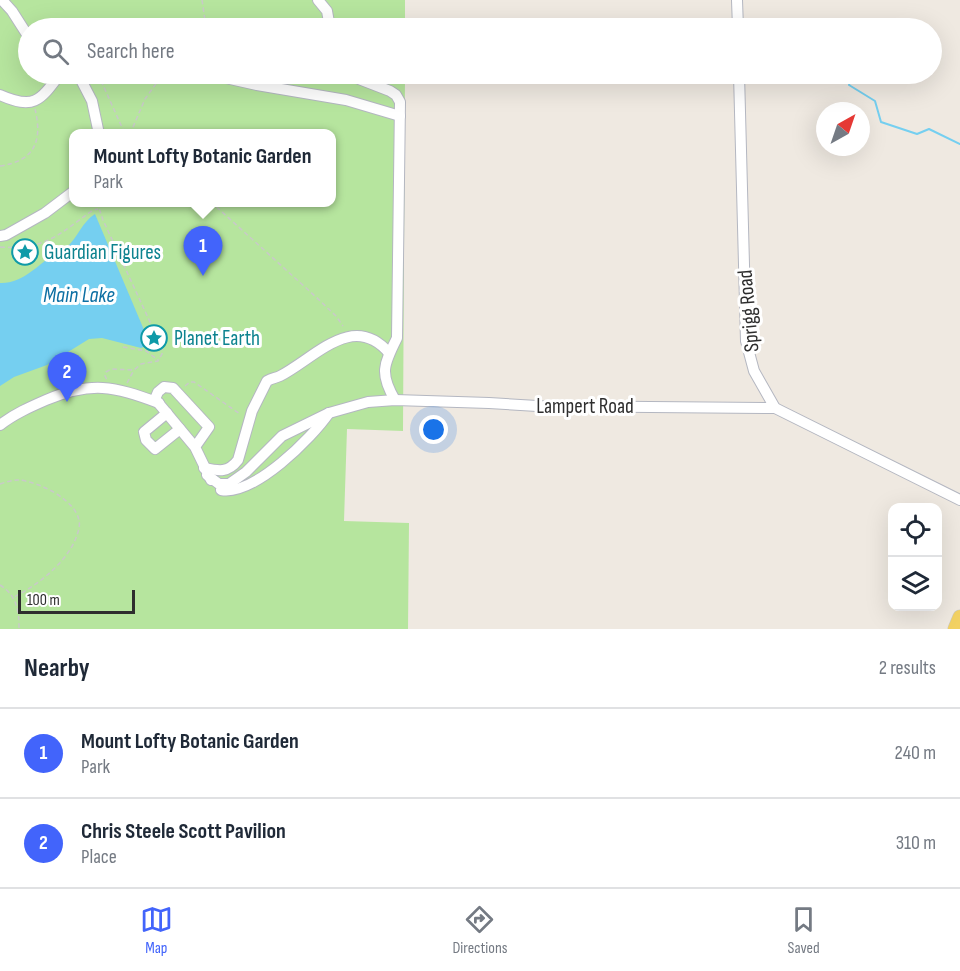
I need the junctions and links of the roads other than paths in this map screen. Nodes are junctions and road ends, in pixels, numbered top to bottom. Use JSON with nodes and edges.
{"nodes":[{"id":1,"x":2,"y":0,"type":"edge"},
{"id":2,"x":318,"y":0,"type":"edge"},
{"id":3,"x":737,"y":0,"type":"edge"},
{"id":4,"x":328,"y":18,"type":"edge"},
{"id":5,"x":738,"y":18,"type":"edge"},
{"id":6,"x":18,"y":20,"type":"edge"},
{"id":7,"x":52,"y":84,"type":"edge"},
{"id":8,"x":83,"y":84,"type":"edge"},
{"id":9,"x":252,"y":84,"type":"edge"},
{"id":10,"x":370,"y":84,"type":"edge"},
{"id":11,"x":739,"y":84,"type":"edge"},
{"id":12,"x":0,"y":95,"type":"edge"},
{"id":13,"x":400,"y":116,"type":"junction"},
{"id":14,"x":98,"y":129,"type":"edge"},
{"id":15,"x":69,"y":195,"type":"edge"},
{"id":16,"x":0,"y":236,"type":"edge"},
{"id":17,"x":389,"y":353,"type":"junction"},
{"id":18,"x":395,"y":400,"type":"junction"},
{"id":19,"x":159,"y":403,"type":"junction"},
{"id":20,"x":775,"y":408,"type":"junction"},
{"id":21,"x":167,"y":413,"type":"junction"},
{"id":22,"x":329,"y":413,"type":"junction"},
{"id":23,"x":0,"y":424,"type":"edge"},
{"id":24,"x":180,"y":429,"type":"junction"},
{"id":25,"x":195,"y":447,"type":"junction"},
{"id":26,"x":206,"y":472,"type":"junction"},
{"id":27,"x":960,"y":501,"type":"edge"},
{"id":28,"x":960,"y":617,"type":"edge"},
{"id":29,"x":955,"y":629,"type":"edge"}],
"edges":[{"from":1,"to":6,"type":"street"},
{"from":2,"to":4,"type":"street"},
{"from":3,"to":5,"type":"street"},
{"from":7,"to":12,"type":"street"},
{"from":8,"to":14,"type":"street"},
{"from":9,"to":13,"type":"street"},
{"from":10,"to":13,"type":"street"},
{"from":11,"to":20,"type":"street","name":"Sprigg Road"},
{"from":13,"to":17,"type":"street"},
{"from":15,"to":16,"type":"street"},
{"from":17,"to":18,"type":"street"},
{"from":17,"to":26,"type":"street"},
{"from":18,"to":20,"type":"street","name":"Lampert Road"},
{"from":18,"to":22,"type":"street","name":"Lampert Road"},
{"from":19,"to":21,"type":"street"},
{"from":19,"to":23,"type":"street"},
{"from":19,"to":25,"type":"street"},
{"from":20,"to":27,"type":"street"},
{"from":21,"to":24,"type":"street"},
{"from":21,"to":24,"type":"street"},
{"from":22,"to":26,"type":"street","name":"Lampert Road"},
{"from":22,"to":26,"type":"street"},
{"from":24,"to":25,"type":"street"},
{"from":25,"to":26,"type":"street"},
{"from":28,"to":29,"type":"main road"}]}
